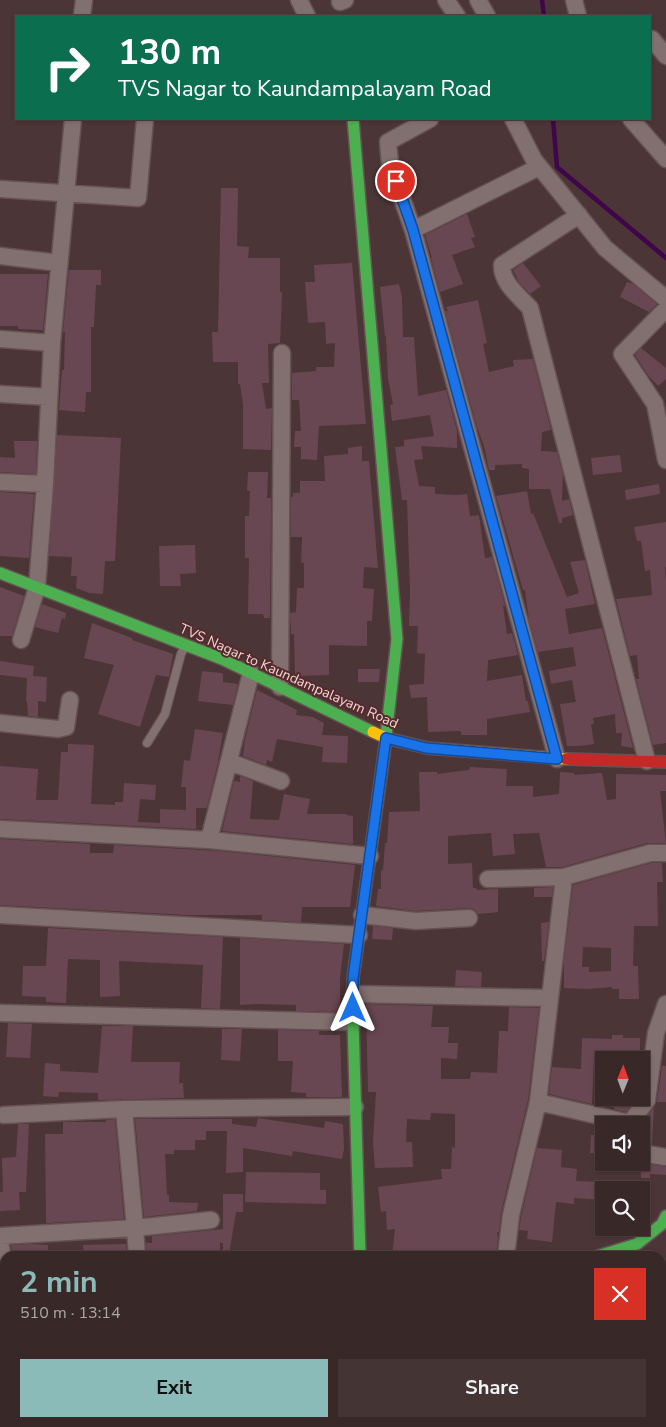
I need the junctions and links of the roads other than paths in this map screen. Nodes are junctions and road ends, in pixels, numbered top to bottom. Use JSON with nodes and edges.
{"nodes":[{"id":1,"x":84,"y":0,"type":"edge"},
{"id":2,"x":299,"y":0,"type":"edge"},
{"id":3,"x":446,"y":0,"type":"edge"},
{"id":4,"x":478,"y":0,"type":"edge"},
{"id":5,"x":574,"y":0,"type":"edge"},
{"id":6,"x":82,"y":15,"type":"edge"},
{"id":7,"x":306,"y":15,"type":"edge"},
{"id":8,"x":456,"y":15,"type":"edge"},
{"id":9,"x":486,"y":15,"type":"edge"},
{"id":10,"x":578,"y":15,"type":"edge"},
{"id":11,"x":652,"y":39,"type":"dead end"},
{"id":12,"x":666,"y":56,"type":"edge"},
{"id":13,"x":73,"y":120,"type":"edge"},
{"id":14,"x":145,"y":120,"type":"edge"},
{"id":15,"x":352,"y":120,"type":"edge"},
{"id":16,"x":428,"y":120,"type":"edge"},
{"id":17,"x":514,"y":120,"type":"edge"},
{"id":18,"x":632,"y":120,"type":"edge"},
{"id":19,"x":666,"y":158,"type":"edge"},
{"id":20,"x":539,"y":167,"type":"junction"},
{"id":21,"x":0,"y":189,"type":"edge"},
{"id":22,"x":66,"y":193,"type":"junction"},
{"id":23,"x":579,"y":215,"type":"junction"},
{"id":24,"x":413,"y":230,"type":"junction"},
{"id":25,"x":0,"y":256,"type":"edge"},
{"id":26,"x":59,"y":262,"type":"junction"},
{"id":27,"x":666,"y":299,"type":"edge"},
{"id":28,"x":666,"y":309,"type":"edge"},
{"id":29,"x":0,"y":339,"type":"edge"},
{"id":30,"x":52,"y":343,"type":"junction"},
{"id":31,"x":282,"y":353,"type":"dead end"},
{"id":32,"x":0,"y":394,"type":"edge"},
{"id":33,"x":49,"y":398,"type":"junction"},
{"id":34,"x":666,"y":460,"type":"edge"},
{"id":35,"x":0,"y":482,"type":"edge"},
{"id":36,"x":45,"y":484,"type":"junction"},
{"id":37,"x":0,"y":573,"type":"edge"},
{"id":38,"x":37,"y":586,"type":"junction"},
{"id":39,"x":21,"y":640,"type":"dead end"},
{"id":40,"x":186,"y":644,"type":"junction"},
{"id":41,"x":251,"y":673,"type":"junction"},
{"id":42,"x":280,"y":687,"type":"junction"},
{"id":43,"x":70,"y":700,"type":"dead end"},
{"id":44,"x":0,"y":723,"type":"edge"},
{"id":45,"x":386,"y":738,"type":"junction"},
{"id":46,"x":147,"y":743,"type":"dead end"},
{"id":47,"x":557,"y":759,"type":"junction"},
{"id":48,"x":648,"y":761,"type":"junction"},
{"id":49,"x":230,"y":762,"type":"junction"},
{"id":50,"x":666,"y":762,"type":"edge"},
{"id":51,"x":281,"y":780,"type":"dead end"},
{"id":52,"x":0,"y":829,"type":"edge"},
{"id":53,"x":209,"y":840,"type":"junction"},
{"id":54,"x":666,"y":853,"type":"edge"},
{"id":55,"x":370,"y":856,"type":"junction"},
{"id":56,"x":564,"y":877,"type":"junction"},
{"id":57,"x":488,"y":879,"type":"dead end"},
{"id":58,"x":0,"y":914,"type":"edge"},
{"id":59,"x":362,"y":916,"type":"junction"},
{"id":60,"x":469,"y":918,"type":"dead end"},
{"id":61,"x":359,"y":935,"type":"junction"},
{"id":62,"x":354,"y":994,"type":"junction"},
{"id":63,"x":550,"y":998,"type":"junction"},
{"id":64,"x":666,"y":1004,"type":"edge"},
{"id":65,"x":1,"y":1013,"type":"edge"},
{"id":66,"x":353,"y":1022,"type":"junction"},
{"id":67,"x":538,"y":1102,"type":"junction"},
{"id":68,"x":356,"y":1107,"type":"junction"},
{"id":69,"x":124,"y":1109,"type":"junction"},
{"id":70,"x":4,"y":1115,"type":"dead end"},
{"id":71,"x":597,"y":1116,"type":"edge"},
{"id":72,"x":636,"y":1116,"type":"edge"},
{"id":73,"x":650,"y":1154,"type":"edge"},
{"id":74,"x":666,"y":1157,"type":"edge"},
{"id":75,"x":666,"y":1216,"type":"edge"},
{"id":76,"x":211,"y":1220,"type":"dead end"},
{"id":77,"x":135,"y":1228,"type":"junction"},
{"id":78,"x":0,"y":1236,"type":"edge"},
{"id":79,"x":638,"y":1250,"type":"edge"},
{"id":80,"x":137,"y":1251,"type":"edge"},
{"id":81,"x":360,"y":1251,"type":"edge"},
{"id":82,"x":507,"y":1251,"type":"edge"}],
"edges":[{"from":1,"to":6,"type":"street"},
{"from":2,"to":7,"type":"street"},
{"from":3,"to":8,"type":"street"},
{"from":4,"to":9,"type":"street"},
{"from":5,"to":10,"type":"street"},
{"from":11,"to":12,"type":"street"},
{"from":13,"to":22,"type":"street"},
{"from":14,"to":22,"type":"street"},
{"from":15,"to":45,"type":"street"},
{"from":16,"to":24,"type":"street"},
{"from":17,"to":20,"type":"street"},
{"from":18,"to":19,"type":"street"},
{"from":20,"to":23,"type":"street"},
{"from":20,"to":24,"type":"street"},
{"from":21,"to":22,"type":"street"},
{"from":22,"to":26,"type":"street"},
{"from":23,"to":27,"type":"street"},
{"from":23,"to":48,"type":"street"},
{"from":24,"to":47,"type":"street"},
{"from":25,"to":26,"type":"street"},
{"from":26,"to":30,"type":"street"},
{"from":28,"to":34,"type":"street"},
{"from":29,"to":30,"type":"street"},
{"from":30,"to":33,"type":"street"},
{"from":31,"to":42,"type":"street"},
{"from":32,"to":33,"type":"street"},
{"from":33,"to":36,"type":"street"},
{"from":35,"to":36,"type":"street"},
{"from":36,"to":38,"type":"street"},
{"from":37,"to":38,"type":"street","name":"TVS Nagar to Kaundampalayam Road"},
{"from":38,"to":39,"type":"street"},
{"from":38,"to":40,"type":"street","name":"TVS Nagar to Kaundampalayam Road"},
{"from":40,"to":41,"type":"street","name":"TVS Nagar to Kaundampalayam Road"},
{"from":40,"to":46,"type":"lane"},
{"from":41,"to":42,"type":"street","name":"TVS Nagar to Kaundampalayam Road"},
{"from":41,"to":49,"type":"street"},
{"from":42,"to":45,"type":"street","name":"TVS Nagar to Kaundampalayam Road"},
{"from":43,"to":44,"type":"street"},
{"from":45,"to":47,"type":"street","name":"TVS Nagar to Kaundampalayam Road"},
{"from":45,"to":55,"type":"street"},
{"from":47,"to":48,"type":"street","name":"TVS Nagar to Kaundampalayam Road"},
{"from":48,"to":50,"type":"street","name":"TVS Nagar to Kaundampalayam Road"},
{"from":49,"to":51,"type":"street"},
{"from":49,"to":53,"type":"street"},
{"from":52,"to":53,"type":"street"},
{"from":53,"to":55,"type":"street"},
{"from":54,"to":56,"type":"street"},
{"from":55,"to":59,"type":"street"},
{"from":56,"to":57,"type":"street"},
{"from":56,"to":63,"type":"street"},
{"from":58,"to":61,"type":"street"},
{"from":59,"to":60,"type":"street"},
{"from":59,"to":61,"type":"street"},
{"from":61,"to":62,"type":"street"},
{"from":62,"to":63,"type":"street"},
{"from":62,"to":66,"type":"street"},
{"from":63,"to":67,"type":"street"},
{"from":64,"to":72,"type":"street"},
{"from":65,"to":66,"type":"street"},
{"from":66,"to":68,"type":"street"},
{"from":67,"to":71,"type":"street"},
{"from":67,"to":82,"type":"street"},
{"from":68,"to":69,"type":"street"},
{"from":68,"to":81,"type":"street"},
{"from":69,"to":70,"type":"street"},
{"from":69,"to":77,"type":"street"},
{"from":73,"to":74,"type":"street"},
{"from":75,"to":79,"type":"street"},
{"from":76,"to":77,"type":"street"},
{"from":77,"to":78,"type":"street"},
{"from":77,"to":80,"type":"street"}]}
